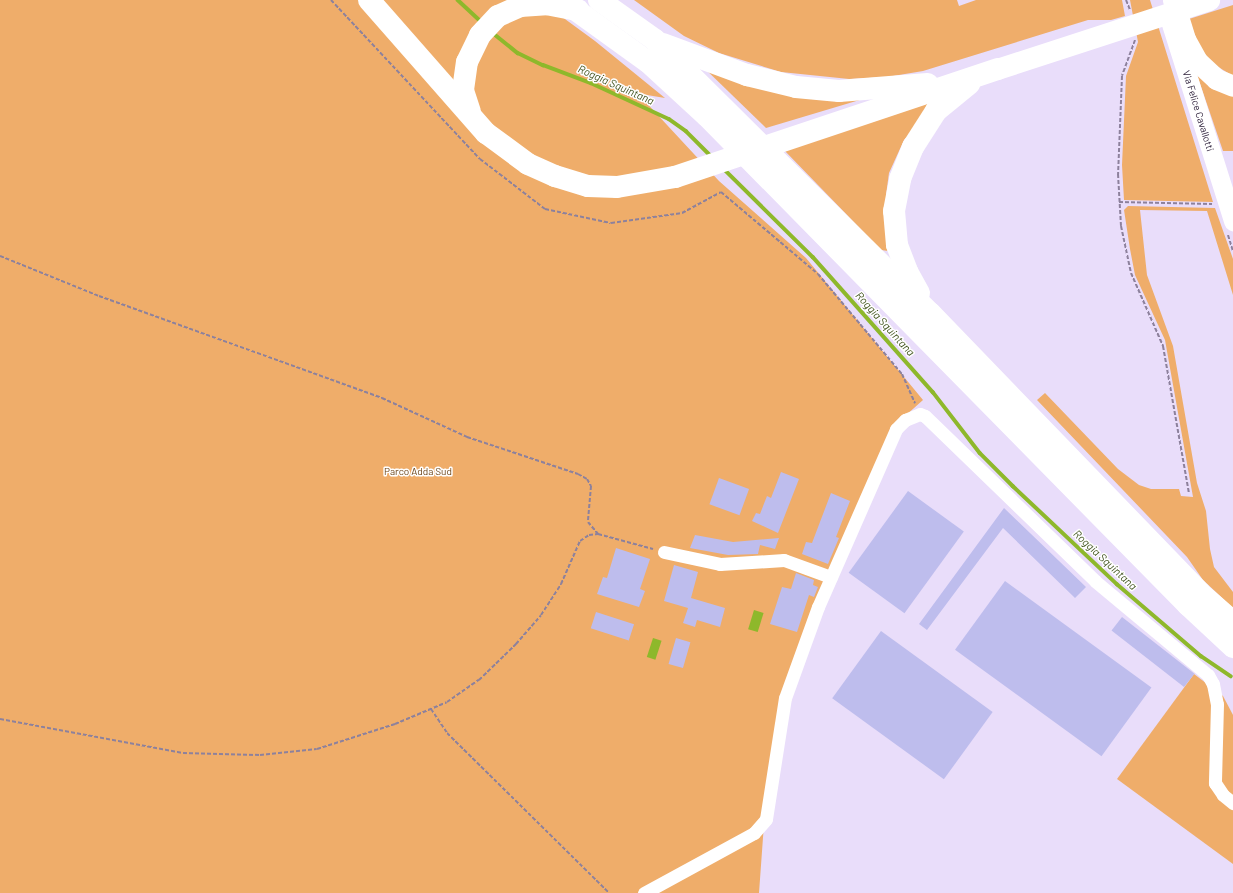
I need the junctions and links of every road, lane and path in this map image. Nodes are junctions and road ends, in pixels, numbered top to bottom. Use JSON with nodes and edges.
{"nodes":[{"id":1,"x":331,"y":0,"type":"edge"},
{"id":2,"x":369,"y":0,"type":"edge"},
{"id":3,"x":562,"y":0,"type":"edge"},
{"id":4,"x":1126,"y":0,"type":"edge"},
{"id":5,"x":1163,"y":0,"type":"edge"},
{"id":6,"x":1173,"y":0,"type":"edge"},
{"id":7,"x":1209,"y":0,"type":"edge"},
{"id":8,"x":590,"y":5,"type":"edge"},
{"id":9,"x":1130,"y":11,"type":"dead end"},
{"id":10,"x":1135,"y":33,"type":"dead end"},
{"id":11,"x":655,"y":40,"type":"junction"},
{"id":12,"x":997,"y":69,"type":"junction"},
{"id":13,"x":963,"y":81,"type":"junction"},
{"id":14,"x":1233,"y":86,"type":"edge"},
{"id":15,"x":471,"y":116,"type":"junction"},
{"id":16,"x":1119,"y":202,"type":"junction"},
{"id":17,"x":1231,"y":210,"type":"edge"},
{"id":18,"x":0,"y":256,"type":"edge"},
{"id":19,"x":930,"y":313,"type":"junction"},
{"id":20,"x":920,"y":414,"type":"junction"},
{"id":21,"x":1189,"y":494,"type":"dead end"},
{"id":22,"x":598,"y":534,"type":"junction"},
{"id":23,"x":664,"y":552,"type":"joint"},
{"id":24,"x":831,"y":577,"type":"junction"},
{"id":25,"x":1233,"y":622,"type":"edge"},
{"id":26,"x":1233,"y":647,"type":"edge"},
{"id":27,"x":431,"y":709,"type":"junction"},
{"id":28,"x":0,"y":719,"type":"edge"},
{"id":29,"x":1233,"y":803,"type":"edge"},
{"id":30,"x":609,"y":893,"type":"edge"},
{"id":31,"x":644,"y":893,"type":"edge"}],
"edges":[{"from":1,"to":20,"type":"path"},
{"from":2,"to":15,"type":"highway"},
{"from":3,"to":8,"type":"highway"},
{"from":4,"to":9,"type":"path"},
{"from":5,"to":17,"type":"street","name":"Via Felice Cavallotti"},
{"from":6,"to":14,"type":"main road"},
{"from":7,"to":12,"type":"main road"},
{"from":8,"to":11,"type":"highway"},
{"from":8,"to":15,"type":"highway"},
{"from":8,"to":26,"type":"highway"},
{"from":10,"to":16,"type":"path"},
{"from":11,"to":13,"type":"highway"},
{"from":11,"to":19,"type":"highway"},
{"from":12,"to":13,"type":"highway"},
{"from":12,"to":19,"type":"highway"},
{"from":13,"to":15,"type":"highway"},
{"from":16,"to":17,"type":"path"},
{"from":16,"to":21,"type":"path"},
{"from":18,"to":22,"type":"path"},
{"from":19,"to":25,"type":"highway"},
{"from":20,"to":24,"type":"street"},
{"from":20,"to":29,"type":"street"},
{"from":22,"to":23,"type":"path"},
{"from":22,"to":27,"type":"path"},
{"from":23,"to":24,"type":"street"},
{"from":24,"to":31,"type":"street"},
{"from":27,"to":28,"type":"path"},
{"from":27,"to":30,"type":"path"}]}
